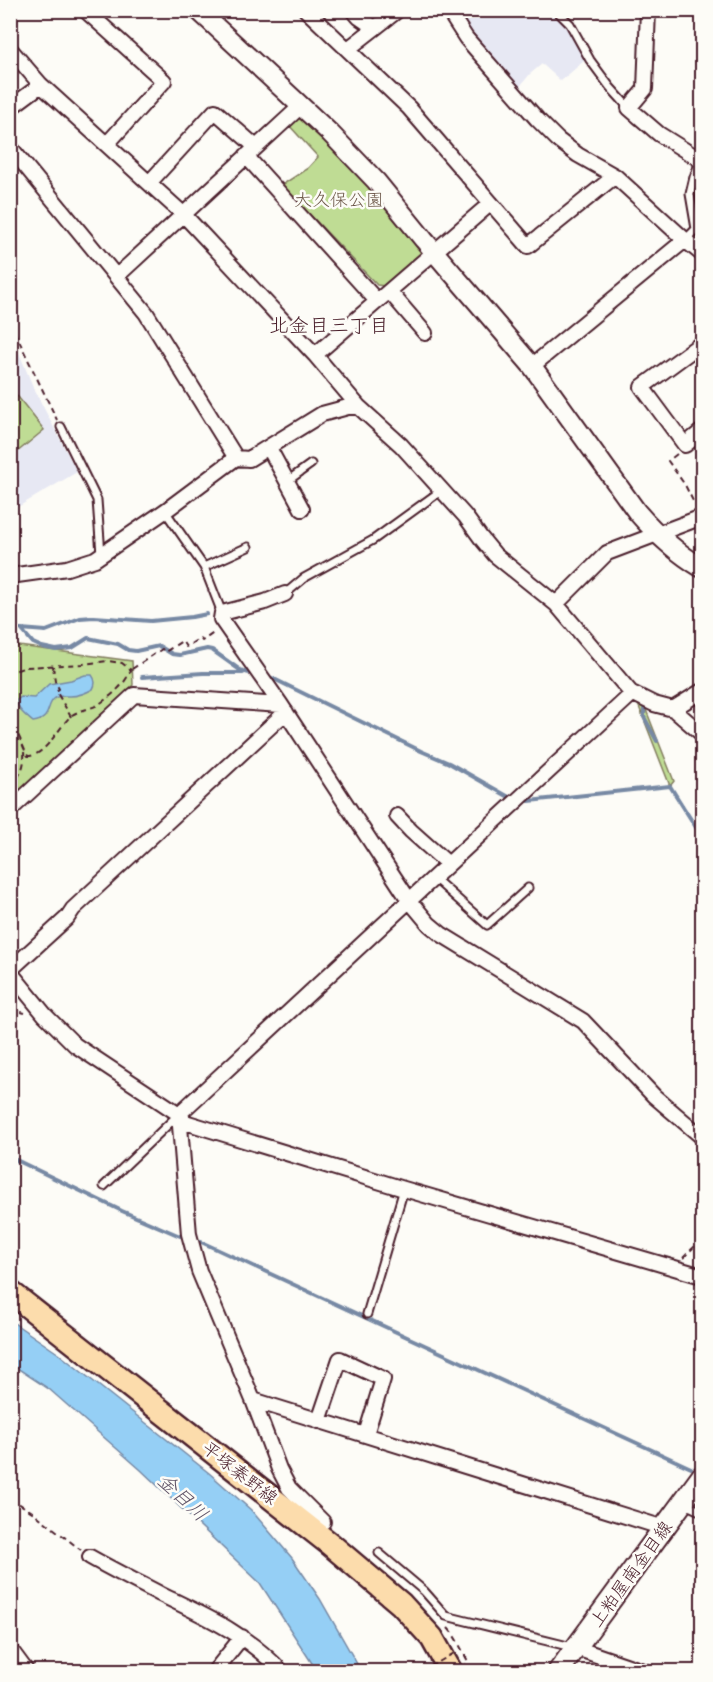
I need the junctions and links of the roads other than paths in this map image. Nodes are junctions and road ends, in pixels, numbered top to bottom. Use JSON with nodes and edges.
{"nodes":[{"id":1,"x":85,"y":10,"type":"edge"},
{"id":2,"x":198,"y":10,"type":"edge"},
{"id":3,"x":306,"y":10,"type":"edge"},
{"id":4,"x":353,"y":10,"type":"edge"},
{"id":5,"x":398,"y":10,"type":"edge"},
{"id":6,"x":448,"y":10,"type":"edge"},
{"id":7,"x":648,"y":10,"type":"edge"},
{"id":8,"x":557,"y":11,"type":"edge"},
{"id":9,"x":375,"y":28,"type":"junction"},
{"id":10,"x":10,"y":49,"type":"edge"},
{"id":11,"x":348,"y":49,"type":"junction"},
{"id":12,"x":41,"y":85,"type":"junction"},
{"id":13,"x":302,"y":105,"type":"junction"},
{"id":14,"x":10,"y":108,"type":"edge"},
{"id":15,"x":629,"y":108,"type":"junction"},
{"id":16,"x":107,"y":144,"type":"junction"},
{"id":17,"x":10,"y":147,"type":"edge"},
{"id":18,"x":251,"y":151,"type":"junction"},
{"id":19,"x":702,"y":160,"type":"edge"},
{"id":20,"x":615,"y":176,"type":"junction"},
{"id":21,"x":149,"y":183,"type":"junction"},
{"id":22,"x":491,"y":203,"type":"junction"},
{"id":23,"x":183,"y":214,"type":"junction"},
{"id":24,"x":685,"y":240,"type":"junction"},
{"id":25,"x":435,"y":251,"type":"junction"},
{"id":26,"x":702,"y":254,"type":"edge"},
{"id":27,"x":117,"y":276,"type":"junction"},
{"id":28,"x":389,"y":291,"type":"junction"},
{"id":29,"x":378,"y":301,"type":"junction"},
{"id":30,"x":425,"y":333,"type":"dead end"},
{"id":31,"x":702,"y":343,"type":"edge"},
{"id":32,"x":315,"y":355,"type":"junction"},
{"id":33,"x":532,"y":366,"type":"junction"},
{"id":34,"x":359,"y":407,"type":"junction"},
{"id":35,"x":61,"y":427,"type":"road end"},
{"id":36,"x":702,"y":431,"type":"edge"},
{"id":37,"x":269,"y":448,"type":"junction"},
{"id":38,"x":236,"y":458,"type":"junction"},
{"id":39,"x":311,"y":464,"type":"dead end"},
{"id":40,"x":286,"y":482,"type":"junction"},
{"id":41,"x":442,"y":490,"type":"junction"},
{"id":42,"x":302,"y":509,"type":"dead end"},
{"id":43,"x":165,"y":512,"type":"junction"},
{"id":44,"x":702,"y":517,"type":"edge"},
{"id":45,"x":656,"y":534,"type":"junction"},
{"id":46,"x":248,"y":547,"type":"dead end"},
{"id":47,"x":101,"y":555,"type":"junction"},
{"id":48,"x":204,"y":567,"type":"junction"},
{"id":49,"x":702,"y":568,"type":"edge"},
{"id":50,"x":10,"y":576,"type":"edge"},
{"id":51,"x":285,"y":594,"type":"joint"},
{"id":52,"x":556,"y":604,"type":"junction"},
{"id":53,"x":222,"y":613,"type":"junction"},
{"id":54,"x":702,"y":691,"type":"edge"},
{"id":55,"x":632,"y":694,"type":"junction"},
{"id":56,"x":283,"y":709,"type":"junction"},
{"id":57,"x":673,"y":709,"type":"junction"},
{"id":58,"x":702,"y":734,"type":"edge"},
{"id":59,"x":10,"y":810,"type":"edge"},
{"id":60,"x":397,"y":816,"type":"dead end"},
{"id":61,"x":448,"y":864,"type":"junction"},
{"id":62,"x":434,"y":878,"type":"junction"},
{"id":63,"x":528,"y":888,"type":"dead end"},
{"id":64,"x":409,"y":900,"type":"junction"},
{"id":65,"x":10,"y":971,"type":"edge"},
{"id":66,"x":179,"y":1114,"type":"junction"},
{"id":67,"x":702,"y":1137,"type":"edge"},
{"id":68,"x":104,"y":1186,"type":"dead end"},
{"id":69,"x":404,"y":1189,"type":"junction"},
{"id":70,"x":702,"y":1276,"type":"edge"},
{"id":71,"x":10,"y":1292,"type":"edge"},
{"id":72,"x":366,"y":1314,"type":"dead end"},
{"id":73,"x":253,"y":1400,"type":"junction"},
{"id":74,"x":319,"y":1421,"type":"junction"},
{"id":75,"x":366,"y":1434,"type":"junction"},
{"id":76,"x":702,"y":1476,"type":"edge"},
{"id":77,"x":682,"y":1503,"type":"junction"},
{"id":78,"x":702,"y":1512,"type":"edge"},
{"id":79,"x":323,"y":1522,"type":"dead end"},
{"id":80,"x":664,"y":1528,"type":"junction"},
{"id":81,"x":379,"y":1553,"type":"dead end"},
{"id":82,"x":90,"y":1557,"type":"road end"},
{"id":83,"x":242,"y":1637,"type":"junction"},
{"id":84,"x":576,"y":1648,"type":"junction"},
{"id":85,"x":10,"y":1649,"type":"edge"},
{"id":86,"x":446,"y":1664,"type":"edge"},
{"id":87,"x":27,"y":1671,"type":"edge"},
{"id":88,"x":214,"y":1671,"type":"edge"},
{"id":89,"x":282,"y":1671,"type":"edge"},
{"id":90,"x":558,"y":1671,"type":"edge"},
{"id":91,"x":646,"y":1671,"type":"edge"}],
"edges":[{"from":1,"to":16,"type":"street"},
{"from":2,"to":13,"type":"street"},
{"from":3,"to":11,"type":"street"},
{"from":4,"to":9,"type":"street"},
{"from":5,"to":9,"type":"street"},
{"from":6,"to":20,"type":"street"},
{"from":7,"to":15,"type":"street"},
{"from":8,"to":15,"type":"lane"},
{"from":9,"to":11,"type":"street"},
{"from":10,"to":12,"type":"street"},
{"from":11,"to":22,"type":"street"},
{"from":12,"to":14,"type":"street"},
{"from":12,"to":16,"type":"street"},
{"from":13,"to":18,"type":"street"},
{"from":13,"to":25,"type":"street"},
{"from":15,"to":19,"type":"street"},
{"from":16,"to":21,"type":"street"},
{"from":17,"to":27,"type":"street"},
{"from":18,"to":21,"type":"street"},
{"from":18,"to":23,"type":"street"},
{"from":18,"to":29,"type":"street"},
{"from":19,"to":24,"type":"lane"},
{"from":20,"to":22,"type":"street"},
{"from":20,"to":24,"type":"street"},
{"from":21,"to":23,"type":"street"},
{"from":22,"to":25,"type":"street"},
{"from":23,"to":27,"type":"street"},
{"from":23,"to":32,"type":"street"},
{"from":24,"to":26,"type":"street"},
{"from":24,"to":33,"type":"street"},
{"from":25,"to":28,"type":"street"},
{"from":25,"to":33,"type":"street"},
{"from":27,"to":38,"type":"street"},
{"from":28,"to":29,"type":"street"},
{"from":28,"to":30,"type":"street"},
{"from":29,"to":32,"type":"street"},
{"from":31,"to":36,"type":"street"},
{"from":32,"to":34,"type":"street"},
{"from":33,"to":45,"type":"street"},
{"from":34,"to":37,"type":"street"},
{"from":34,"to":41,"type":"street"},
{"from":35,"to":47,"type":"lane"},
{"from":37,"to":38,"type":"street"},
{"from":37,"to":40,"type":"street"},
{"from":38,"to":43,"type":"street"},
{"from":39,"to":40,"type":"lane"},
{"from":40,"to":42,"type":"street"},
{"from":41,"to":51,"type":"lane"},
{"from":41,"to":52,"type":"street"},
{"from":43,"to":47,"type":"street"},
{"from":43,"to":48,"type":"lane"},
{"from":44,"to":45,"type":"street"},
{"from":45,"to":49,"type":"street"},
{"from":45,"to":52,"type":"street"},
{"from":46,"to":48,"type":"lane"},
{"from":47,"to":50,"type":"street"},
{"from":48,"to":53,"type":"lane"},
{"from":51,"to":53,"type":"street"},
{"from":52,"to":55,"type":"street"},
{"from":53,"to":56,"type":"street"},
{"from":54,"to":57,"type":"street"},
{"from":55,"to":57,"type":"street"},
{"from":55,"to":61,"type":"street"},
{"from":56,"to":59,"type":"street"},
{"from":56,"to":64,"type":"street"},
{"from":56,"to":65,"type":"street"},
{"from":57,"to":58,"type":"street"},
{"from":60,"to":61,"type":"street"},
{"from":61,"to":62,"type":"street"},
{"from":62,"to":63,"type":"lane"},
{"from":62,"to":64,"type":"street"},
{"from":64,"to":66,"type":"street"},
{"from":64,"to":67,"type":"street"},
{"from":65,"to":66,"type":"street"},
{"from":66,"to":68,"type":"lane"},
{"from":66,"to":69,"type":"street"},
{"from":66,"to":73,"type":"street"},
{"from":69,"to":70,"type":"street"},
{"from":69,"to":72,"type":"lane"},
{"from":71,"to":86,"type":"main road","name":"平塚秦野線"},
{"from":73,"to":74,"type":"street"},
{"from":73,"to":79,"type":"street"},
{"from":74,"to":75,"type":"street"},
{"from":74,"to":75,"type":"street"},
{"from":75,"to":80,"type":"street"},
{"from":76,"to":77,"type":"main road","name":"上粕屋南金目線"},
{"from":77,"to":78,"type":"lane"},
{"from":77,"to":80,"type":"main road","name":"上粕屋南金目線"},
{"from":80,"to":84,"type":"main road","name":"上粕屋南金目線"},
{"from":81,"to":84,"type":"lane"},
{"from":82,"to":83,"type":"street"},
{"from":83,"to":88,"type":"street"},
{"from":83,"to":89,"type":"street"},
{"from":84,"to":90,"type":"main road","name":"上粕屋南金目線"},
{"from":84,"to":91,"type":"street"},
{"from":85,"to":87,"type":"street"}]}
